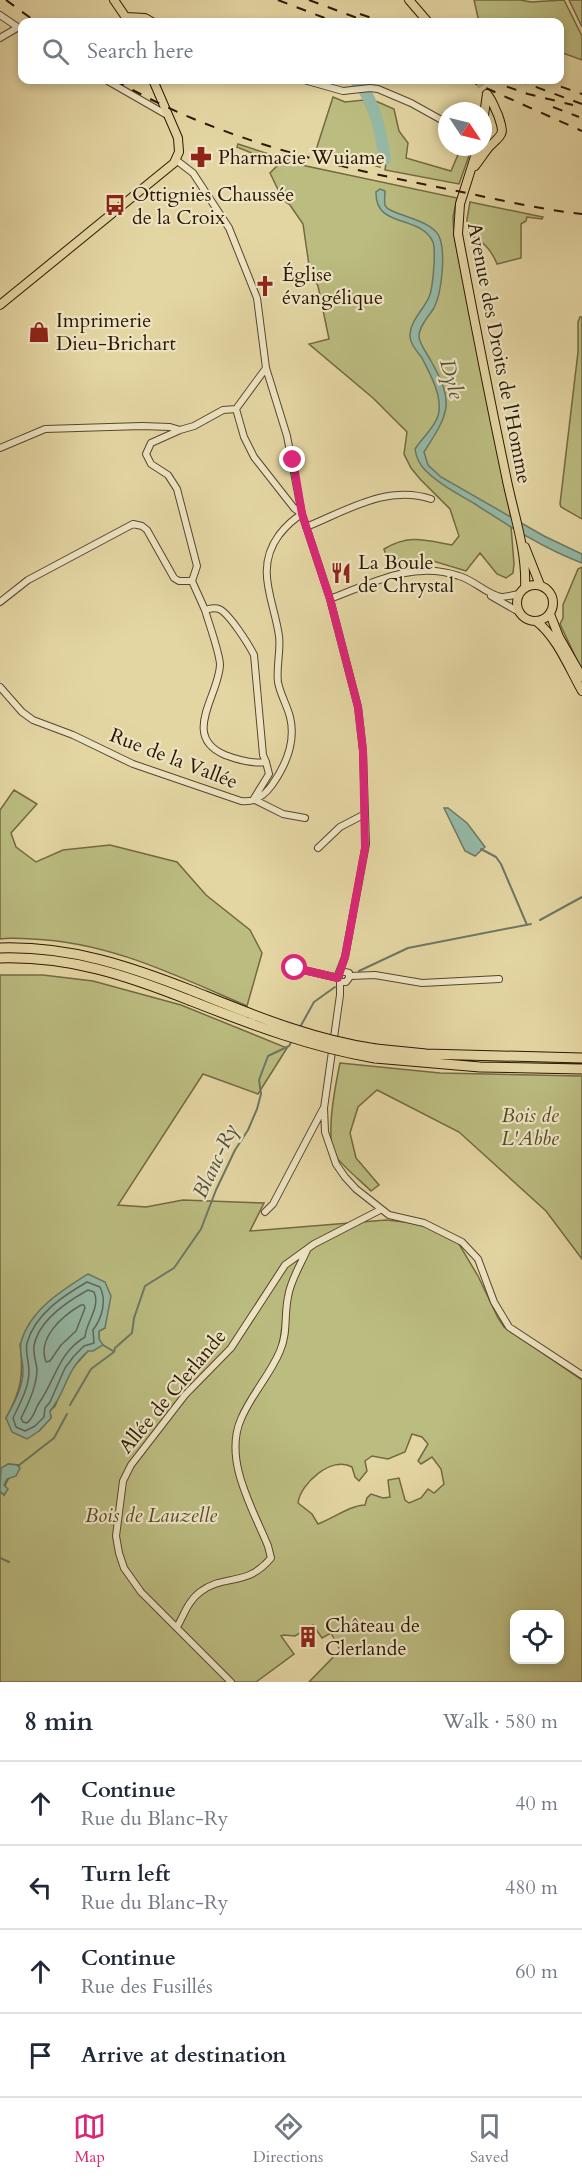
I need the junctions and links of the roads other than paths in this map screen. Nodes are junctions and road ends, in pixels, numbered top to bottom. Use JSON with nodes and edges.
{"nodes":[{"id":1,"x":114,"y":0,"type":"edge"},
{"id":2,"x":409,"y":0,"type":"edge"},
{"id":3,"x":0,"y":15,"type":"edge"},
{"id":4,"x":129,"y":18,"type":"edge"},
{"id":5,"x":425,"y":18,"type":"edge"},
{"id":6,"x":18,"y":28,"type":"edge"},
{"id":7,"x":18,"y":30,"type":"edge"},
{"id":8,"x":0,"y":38,"type":"edge"},
{"id":9,"x":113,"y":84,"type":"edge"},
{"id":10,"x":156,"y":84,"type":"edge"},
{"id":11,"x":317,"y":84,"type":"edge"},
{"id":12,"x":486,"y":102,"type":"tunnel mouth"},
{"id":13,"x":167,"y":115,"type":"junction"},
{"id":14,"x":438,"y":118,"type":"edge"},
{"id":15,"x":492,"y":118,"type":"edge"},
{"id":16,"x":499,"y":119,"type":"junction"},
{"id":17,"x":494,"y":144,"type":"joint"},
{"id":18,"x":474,"y":156,"type":"edge"},
{"id":19,"x":176,"y":160,"type":"junction"},
{"id":20,"x":469,"y":174,"type":"junction"},
{"id":21,"x":0,"y":305,"type":"edge"},
{"id":22,"x":266,"y":368,"type":"junction"},
{"id":23,"x":236,"y":409,"type":"junction"},
{"id":24,"x":180,"y":430,"type":"junction"},
{"id":25,"x":0,"y":448,"type":"edge"},
{"id":26,"x":431,"y":499,"type":"dead end"},
{"id":27,"x":302,"y":514,"type":"junction"},
{"id":28,"x":306,"y":526,"type":"junction"},
{"id":29,"x":520,"y":538,"type":"junction"},
{"id":30,"x":192,"y":581,"type":"junction"},
{"id":31,"x":540,"y":585,"type":"junction"},
{"id":32,"x":487,"y":591,"type":"junction"},
{"id":33,"x":522,"y":591,"type":"junction"},
{"id":34,"x":330,"y":599,"type":"junction"},
{"id":35,"x":0,"y":602,"type":"edge"},
{"id":36,"x":204,"y":610,"type":"junction"},
{"id":37,"x":519,"y":612,"type":"junction"},
{"id":38,"x":550,"y":614,"type":"junction"},
{"id":39,"x":536,"y":621,"type":"junction"},
{"id":40,"x":582,"y":677,"type":"edge"},
{"id":41,"x":0,"y":687,"type":"edge"},
{"id":42,"x":582,"y":691,"type":"edge"},
{"id":43,"x":266,"y":762,"type":"junction"},
{"id":44,"x":254,"y":800,"type":"junction"},
{"id":45,"x":365,"y":814,"type":"junction"},
{"id":46,"x":305,"y":818,"type":"dead end"},
{"id":47,"x":318,"y":848,"type":"dead end"},
{"id":48,"x":0,"y":948,"type":"edge"},
{"id":49,"x":0,"y":958,"type":"edge"},
{"id":50,"x":295,"y":968,"type":"dead end"},
{"id":51,"x":344,"y":977,"type":"junction"},
{"id":52,"x":499,"y":979,"type":"dead end"},
{"id":53,"x":191,"y":995,"type":"junction"},
{"id":54,"x":375,"y":1053,"type":"junction"},
{"id":55,"x":582,"y":1058,"type":"edge"},
{"id":56,"x":582,"y":1069,"type":"edge"},
{"id":57,"x":324,"y":1107,"type":"junction"},
{"id":58,"x":380,"y":1210,"type":"junction"},
{"id":59,"x":265,"y":1212,"type":"dead end"},
{"id":60,"x":307,"y":1250,"type":"junction"},
{"id":61,"x":582,"y":1375,"type":"edge"},
{"id":62,"x":177,"y":1627,"type":"junction"},
{"id":63,"x":231,"y":1682,"type":"edge"}],
"edges":[{"from":1,"to":4,"type":"main road"},
{"from":2,"to":5,"type":"main road"},
{"from":3,"to":6,"type":"street"},
{"from":7,"to":8,"type":"street"},
{"from":9,"to":13,"type":"street"},
{"from":10,"to":13,"type":"main road"},
{"from":11,"to":14,"type":"street"},
{"from":12,"to":16,"type":"main road"},
{"from":13,"to":19,"type":"main road"},
{"from":15,"to":16,"type":"main road"},
{"from":16,"to":17,"type":"main road"},
{"from":17,"to":20,"type":"main road","name":"Avenue des Droits de l'Homme"},
{"from":18,"to":20,"type":"main road","name":"Avenue des Droits de l'Homme"},
{"from":19,"to":21,"type":"main road"},
{"from":19,"to":22,"type":"street"},
{"from":20,"to":29,"type":"main road","name":"Avenue des Droits de l'Homme"},
{"from":22,"to":23,"type":"street"},
{"from":22,"to":27,"type":"street"},
{"from":23,"to":24,"type":"street"},
{"from":23,"to":27,"type":"street"},
{"from":24,"to":25,"type":"street"},
{"from":24,"to":30,"type":"street"},
{"from":26,"to":28,"type":"street"},
{"from":27,"to":28,"type":"street"},
{"from":27,"to":44,"type":"street","name":"Rue de la Vallée"},
{"from":28,"to":34,"type":"street"},
{"from":29,"to":31,"type":"main road"},
{"from":29,"to":33,"type":"main road"},
{"from":30,"to":35,"type":"street"},
{"from":30,"to":36,"type":"street"},
{"from":31,"to":33,"type":"main road"},
{"from":31,"to":38,"type":"main road"},
{"from":32,"to":33,"type":"street"},
{"from":32,"to":34,"type":"street"},
{"from":32,"to":37,"type":"street"},
{"from":33,"to":37,"type":"main road"},
{"from":34,"to":45,"type":"street"},
{"from":36,"to":43,"type":"street"},
{"from":36,"to":43,"type":"street"},
{"from":37,"to":39,"type":"main road"},
{"from":38,"to":39,"type":"main road"},
{"from":38,"to":40,"type":"main road"},
{"from":39,"to":42,"type":"main road"},
{"from":41,"to":44,"type":"street","name":"Rue de la Vallée"},
{"from":43,"to":44,"type":"street"},
{"from":44,"to":46,"type":"street"},
{"from":45,"to":47,"type":"street"},
{"from":45,"to":51,"type":"street"},
{"from":48,"to":53,"type":"highway"},
{"from":49,"to":53,"type":"highway"},
{"from":50,"to":51,"type":"street"},
{"from":51,"to":52,"type":"street"},
{"from":51,"to":57,"type":"street"},
{"from":53,"to":54,"type":"highway","bridge":true},
{"from":54,"to":55,"type":"highway"},
{"from":54,"to":56,"type":"highway"},
{"from":57,"to":58,"type":"street"},
{"from":57,"to":59,"type":"street"},
{"from":58,"to":60,"type":"street","name":"Allée de Clerlande"},
{"from":58,"to":61,"type":"street"},
{"from":60,"to":62,"type":"street"},
{"from":60,"to":62,"type":"street","name":"Allée de Clerlande"},
{"from":62,"to":63,"type":"street","name":"Allée de Clerlande"}]}
